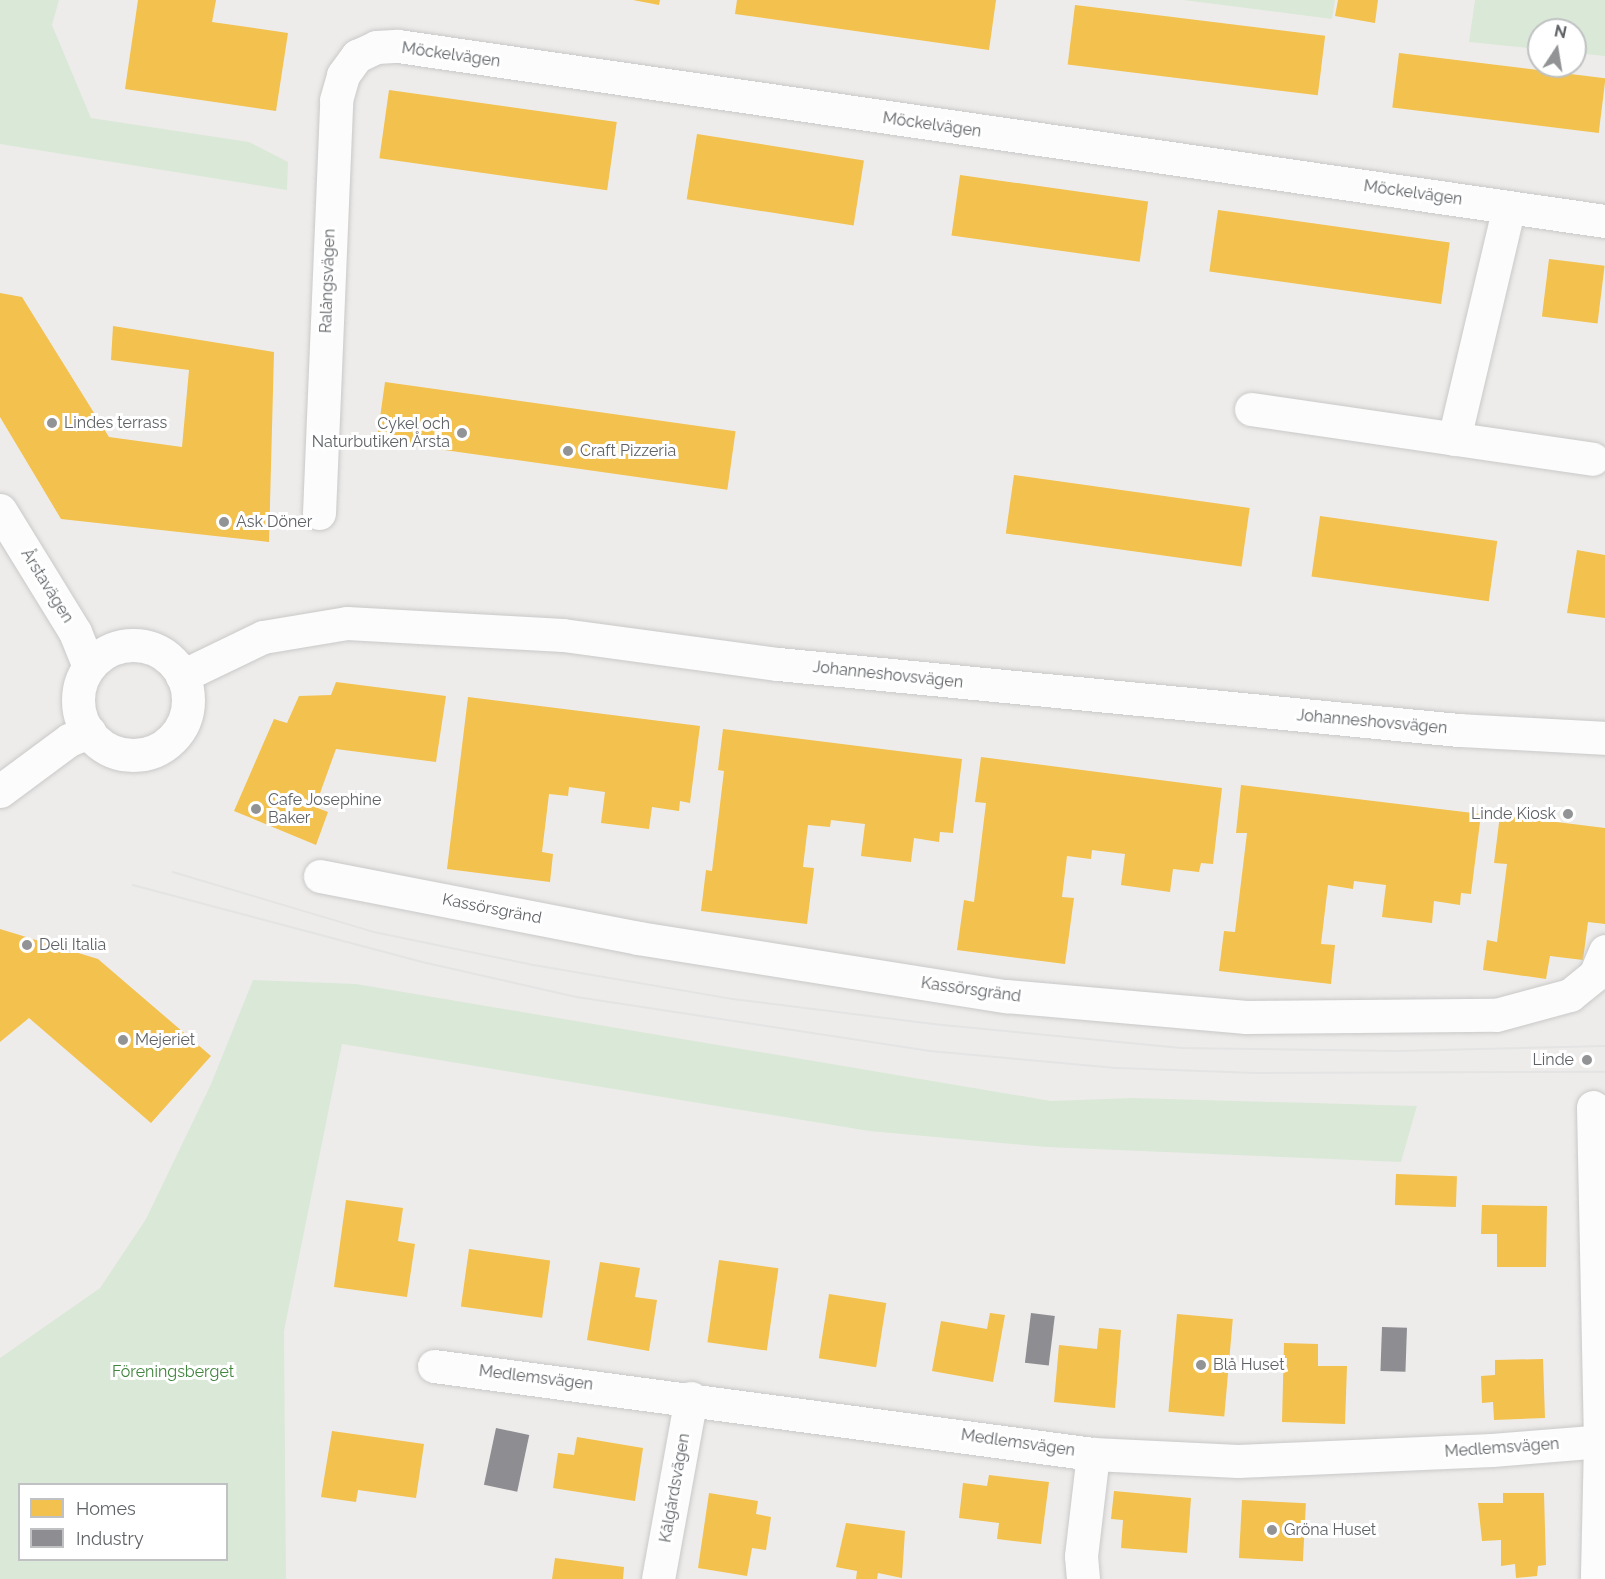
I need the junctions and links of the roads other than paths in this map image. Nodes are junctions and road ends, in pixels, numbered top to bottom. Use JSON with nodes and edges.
{"nodes":[{"id":1,"x":357,"y":56,"type":"joint"},
{"id":2,"x":1509,"y":207,"type":"junction"},
{"id":3,"x":1605,"y":221,"type":"edge"},
{"id":4,"x":1251,"y":409,"type":"dead end"},
{"id":5,"x":1454,"y":439,"type":"junction"},
{"id":6,"x":1592,"y":459,"type":"dead end"},
{"id":7,"x":0,"y":510,"type":"edge"},
{"id":8,"x":319,"y":513,"type":"dead end"},
{"id":9,"x":89,"y":666,"type":"junction"},
{"id":10,"x":182,"y":676,"type":"junction"},
{"id":11,"x":88,"y":732,"type":"junction"},
{"id":12,"x":1605,"y":738,"type":"edge"},
{"id":13,"x":0,"y":791,"type":"edge"},
{"id":14,"x":320,"y":876,"type":"dead end"},
{"id":15,"x":1605,"y":951,"type":"edge"},
{"id":16,"x":1593,"y":1107,"type":"dead end"},
{"id":17,"x":434,"y":1366,"type":"dead end"},
{"id":18,"x":691,"y":1398,"type":"junction"},
{"id":19,"x":1602,"y":1441,"type":"edge"},
{"id":20,"x":1093,"y":1454,"type":"junction"},
{"id":21,"x":658,"y":1579,"type":"edge"},
{"id":22,"x":1083,"y":1579,"type":"edge"},
{"id":23,"x":1597,"y":1579,"type":"edge"}],
"edges":[{"from":1,"to":2,"type":"street","name":"Möckelvägen"},
{"from":1,"to":8,"type":"street","name":"Ralångsvägen"},
{"from":2,"to":3,"type":"street","name":"Möckelvägen"},
{"from":2,"to":5,"type":"street"},
{"from":4,"to":5,"type":"street"},
{"from":5,"to":6,"type":"street"},
{"from":7,"to":9,"type":"street","name":"Årstavägen"},
{"from":9,"to":10,"type":"street"},
{"from":9,"to":11,"type":"street"},
{"from":10,"to":11,"type":"street"},
{"from":10,"to":12,"type":"street","name":"Johanneshovsvägen"},
{"from":11,"to":13,"type":"street"},
{"from":14,"to":15,"type":"street","name":"Kassörsgränd"},
{"from":16,"to":19,"type":"street"},
{"from":17,"to":18,"type":"street","name":"Medlemsvägen"},
{"from":18,"to":20,"type":"street","name":"Medlemsvägen"},
{"from":18,"to":21,"type":"street","name":"Kålgårdsvägen"},
{"from":19,"to":20,"type":"street","name":"Medlemsvägen"},
{"from":19,"to":23,"type":"street"},
{"from":20,"to":22,"type":"street"}]}
